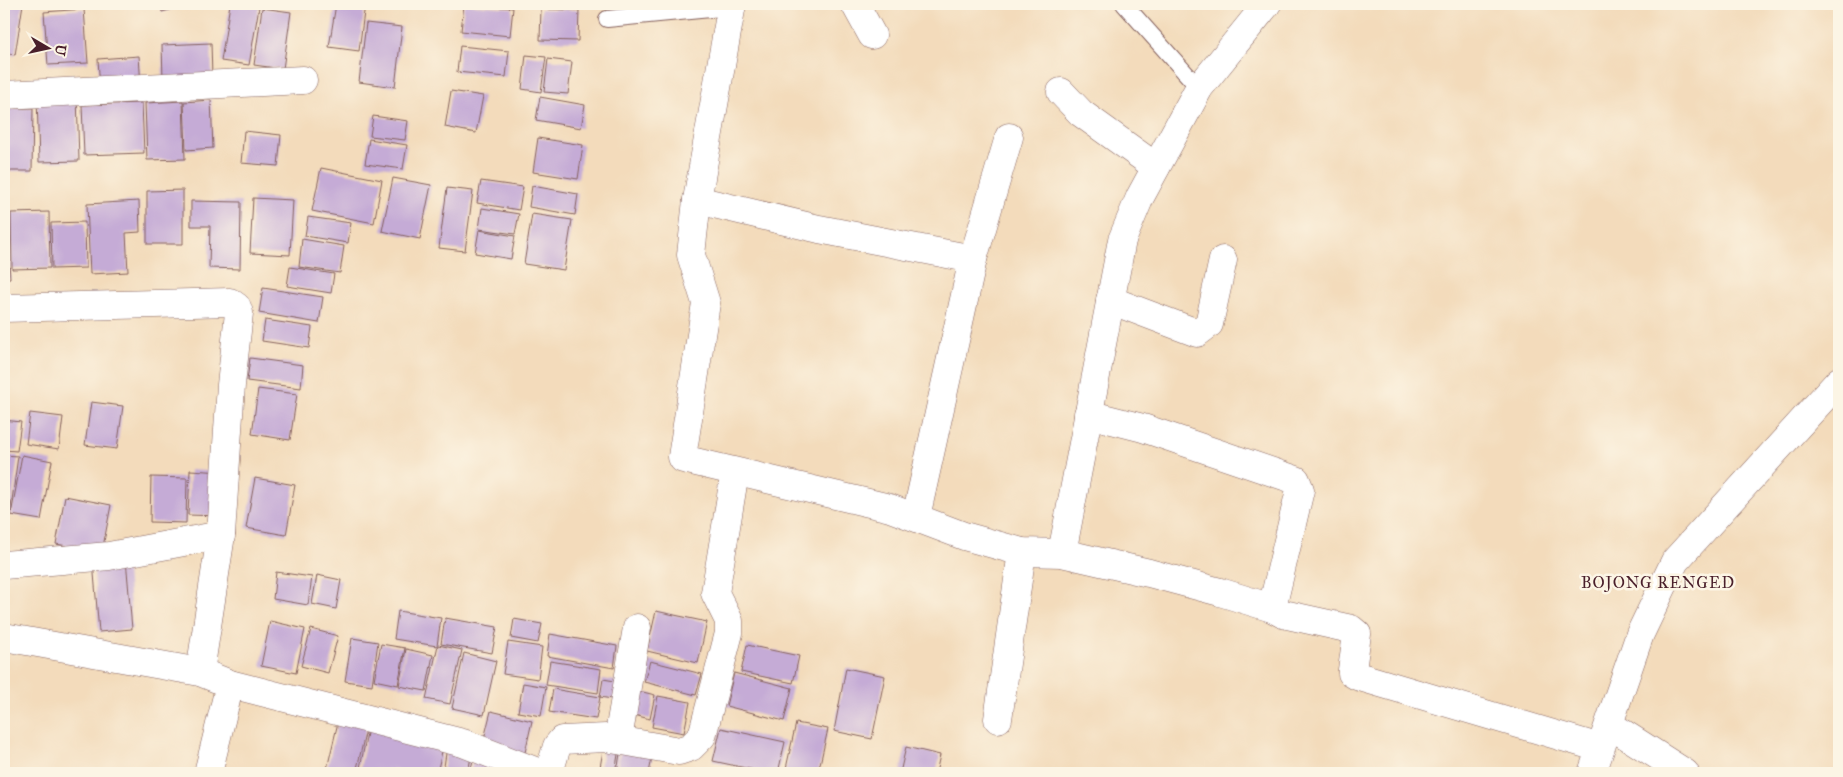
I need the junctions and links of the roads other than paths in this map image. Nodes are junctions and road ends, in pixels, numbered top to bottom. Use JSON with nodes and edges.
{"nodes":[{"id":1,"x":855,"y":4,"type":"edge"},
{"id":2,"x":1124,"y":4,"type":"edge"},
{"id":3,"x":1267,"y":4,"type":"edge"},
{"id":4,"x":732,"y":6,"type":"edge"},
{"id":5,"x":607,"y":19,"type":"dead end"},
{"id":6,"x":872,"y":35,"type":"dead end"},
{"id":7,"x":303,"y":80,"type":"dead end"},
{"id":8,"x":1199,"y":88,"type":"junction"},
{"id":9,"x":1061,"y":92,"type":"dead end"},
{"id":10,"x":4,"y":95,"type":"edge"},
{"id":11,"x":1009,"y":137,"type":"dead end"},
{"id":12,"x":1156,"y":167,"type":"junction"},
{"id":13,"x":697,"y":200,"type":"junction"},
{"id":14,"x":973,"y":258,"type":"junction"},
{"id":15,"x":1223,"y":260,"type":"dead end"},
{"id":16,"x":1110,"y":300,"type":"junction"},
{"id":17,"x":4,"y":308,"type":"edge"},
{"id":18,"x":1839,"y":382,"type":"edge"},
{"id":19,"x":1088,"y":414,"type":"junction"},
{"id":20,"x":734,"y":472,"type":"junction"},
{"id":21,"x":916,"y":517,"type":"junction"},
{"id":22,"x":221,"y":535,"type":"junction"},
{"id":23,"x":1022,"y":552,"type":"junction"},
{"id":24,"x":1062,"y":553,"type":"junction"},
{"id":25,"x":4,"y":565,"type":"edge"},
{"id":26,"x":1272,"y":608,"type":"junction"},
{"id":27,"x":637,"y":628,"type":"dead end"},
{"id":28,"x":4,"y":638,"type":"edge"},
{"id":29,"x":200,"y":672,"type":"junction"},
{"id":30,"x":230,"y":684,"type":"junction"},
{"id":31,"x":998,"y":719,"type":"dead end"},
{"id":32,"x":618,"y":739,"type":"junction"},
{"id":33,"x":1601,"y":749,"type":"edge"},
{"id":34,"x":208,"y":773,"type":"edge"},
{"id":35,"x":540,"y":773,"type":"edge"},
{"id":36,"x":549,"y":773,"type":"edge"},
{"id":37,"x":1685,"y":773,"type":"edge"}],
"edges":[{"from":1,"to":6,"type":"street"},
{"from":2,"to":8,"type":"lane"},
{"from":3,"to":8,"type":"street"},
{"from":4,"to":5,"type":"lane"},
{"from":4,"to":13,"type":"street"},
{"from":7,"to":10,"type":"street"},
{"from":8,"to":12,"type":"street"},
{"from":9,"to":12,"type":"street"},
{"from":11,"to":14,"type":"street"},
{"from":12,"to":16,"type":"street"},
{"from":13,"to":14,"type":"street"},
{"from":13,"to":20,"type":"street"},
{"from":14,"to":21,"type":"street"},
{"from":15,"to":16,"type":"street"},
{"from":16,"to":19,"type":"street"},
{"from":17,"to":22,"type":"street"},
{"from":18,"to":33,"type":"street"},
{"from":19,"to":24,"type":"street"},
{"from":19,"to":26,"type":"street"},
{"from":20,"to":21,"type":"street"},
{"from":20,"to":32,"type":"street"},
{"from":21,"to":23,"type":"street"},
{"from":22,"to":25,"type":"street"},
{"from":22,"to":29,"type":"street"},
{"from":23,"to":24,"type":"street"},
{"from":23,"to":31,"type":"street"},
{"from":24,"to":26,"type":"street"},
{"from":26,"to":33,"type":"street"},
{"from":27,"to":32,"type":"street"},
{"from":28,"to":29,"type":"street"},
{"from":29,"to":30,"type":"street"},
{"from":30,"to":34,"type":"street"},
{"from":30,"to":35,"type":"street"},
{"from":32,"to":36,"type":"street"},
{"from":33,"to":37,"type":"street"}]}
